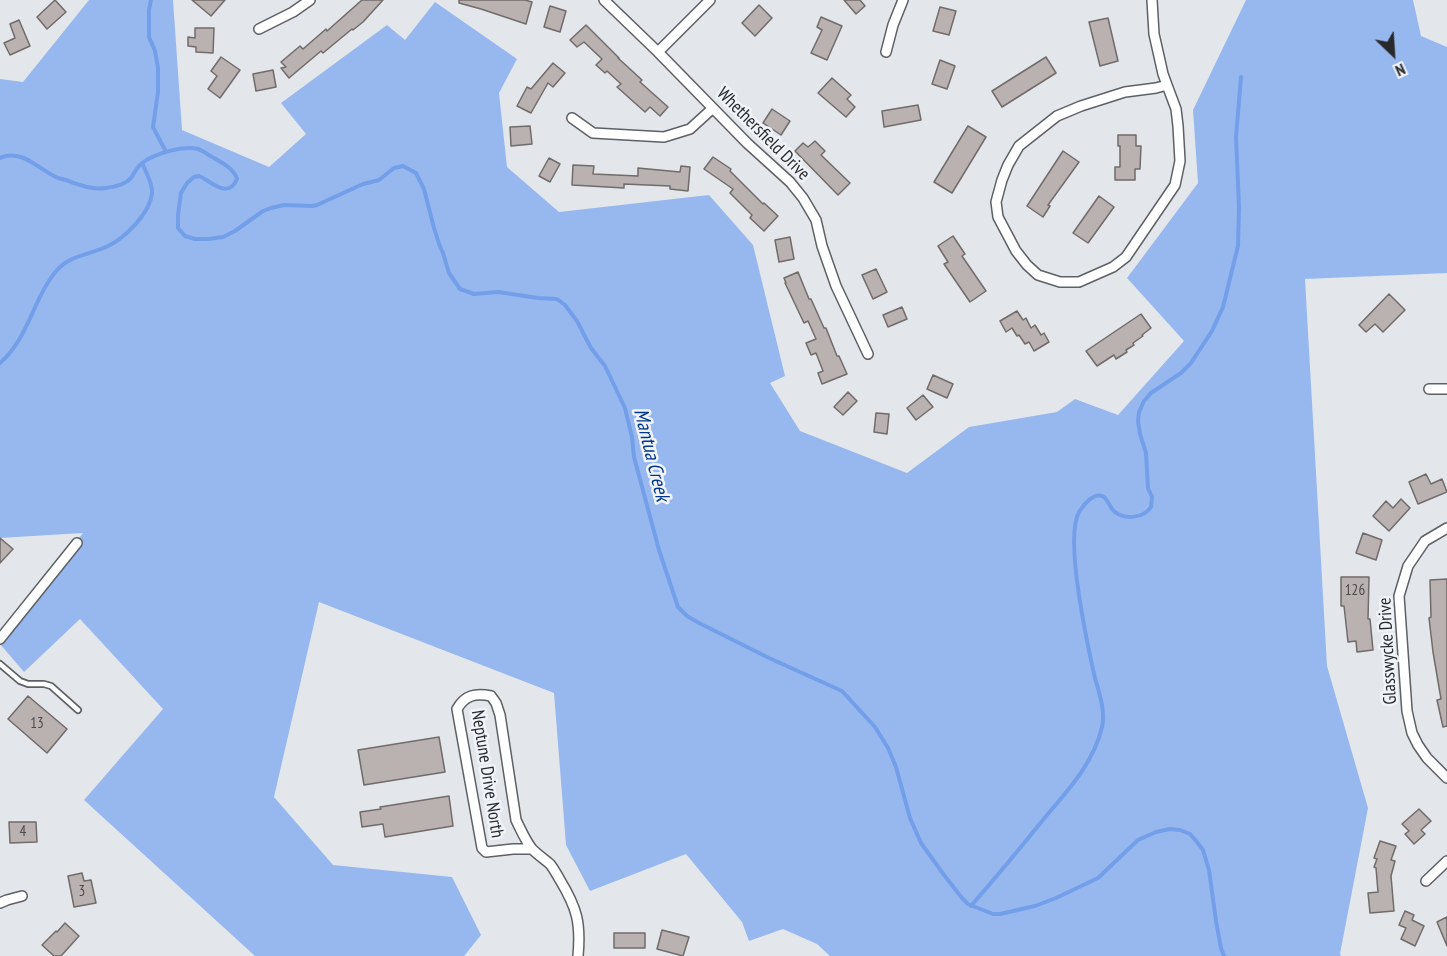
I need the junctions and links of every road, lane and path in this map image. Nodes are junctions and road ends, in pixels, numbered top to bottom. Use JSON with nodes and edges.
{"nodes":[{"id":1,"x":310,"y":0,"type":"edge"},
{"id":2,"x":604,"y":0,"type":"edge"},
{"id":3,"x":710,"y":0,"type":"edge"},
{"id":4,"x":903,"y":0,"type":"edge"},
{"id":5,"x":1152,"y":0,"type":"edge"},
{"id":6,"x":259,"y":28,"type":"dead end"},
{"id":7,"x":658,"y":52,"type":"junction"},
{"id":8,"x":886,"y":52,"type":"dead end"},
{"id":9,"x":1167,"y":85,"type":"junction"},
{"id":10,"x":713,"y":108,"type":"junction"},
{"id":11,"x":572,"y":118,"type":"dead end"},
{"id":12,"x":868,"y":354,"type":"dead end"},
{"id":13,"x":1429,"y":389,"type":"dead end"},
{"id":14,"x":1447,"y":389,"type":"edge"},
{"id":15,"x":1447,"y":528,"type":"edge"},
{"id":16,"x":77,"y":543,"type":"dead end"},
{"id":17,"x":0,"y":639,"type":"edge"},
{"id":18,"x":0,"y":664,"type":"edge"},
{"id":19,"x":78,"y":710,"type":"dead end"},
{"id":20,"x":1447,"y":778,"type":"edge"},
{"id":21,"x":532,"y":849,"type":"junction"},
{"id":22,"x":1447,"y":861,"type":"edge"},
{"id":23,"x":1426,"y":881,"type":"dead end"},
{"id":24,"x":22,"y":896,"type":"dead end"},
{"id":25,"x":0,"y":903,"type":"edge"},
{"id":26,"x":578,"y":956,"type":"edge"}],
"edges":[{"from":1,"to":6,"type":"street"},
{"from":2,"to":7,"type":"street","name":"Whethersfield Drive"},
{"from":3,"to":7,"type":"street"},
{"from":4,"to":8,"type":"street"},
{"from":5,"to":9,"type":"street"},
{"from":7,"to":10,"type":"street","name":"Whethersfield Drive"},
{"from":9,"to":9,"type":"street"},
{"from":10,"to":11,"type":"street"},
{"from":10,"to":12,"type":"street","name":"Whethersfield Drive"},
{"from":13,"to":14,"type":"street"},
{"from":15,"to":20,"type":"street","name":"Glasswycke Drive"},
{"from":16,"to":17,"type":"street"},
{"from":18,"to":19,"type":"lane"},
{"from":21,"to":21,"type":"street","name":"Neptune Drive North"},
{"from":21,"to":26,"type":"street","name":"Neptune Drive North"},
{"from":22,"to":23,"type":"street"},
{"from":24,"to":25,"type":"street"}]}
